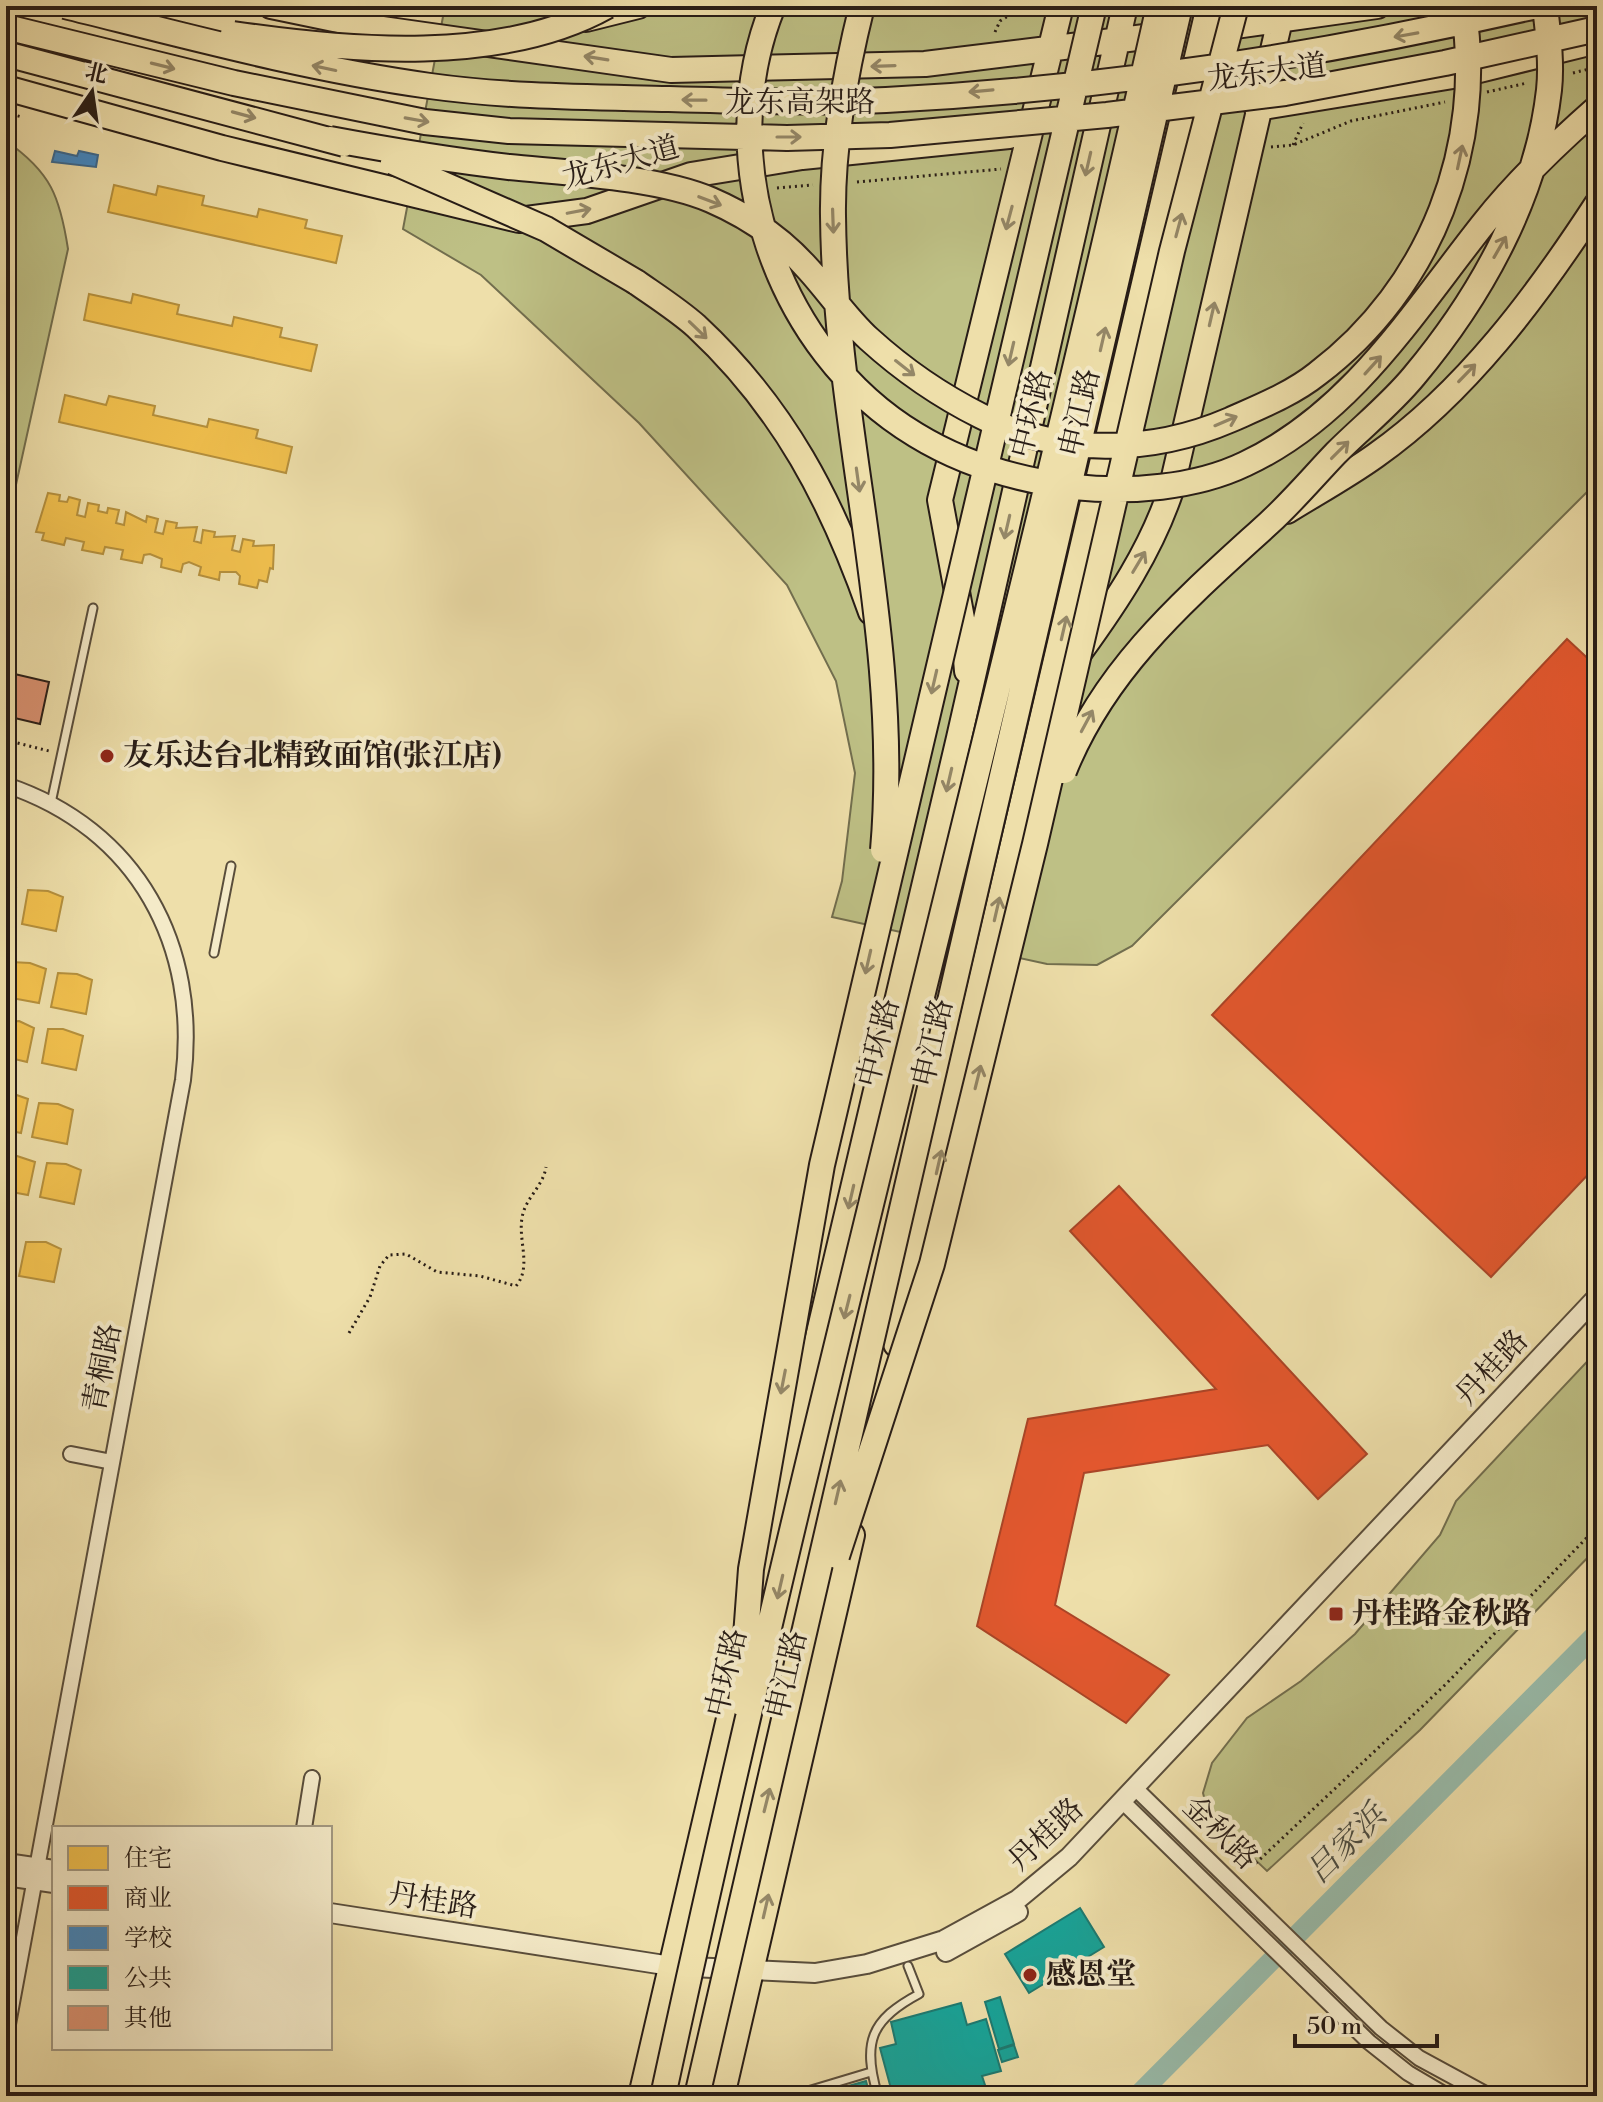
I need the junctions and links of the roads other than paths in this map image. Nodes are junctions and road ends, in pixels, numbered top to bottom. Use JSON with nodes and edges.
{"nodes":[{"id":1,"x":66,"y":6,"type":"edge"},
{"id":2,"x":271,"y":6,"type":"edge"},
{"id":3,"x":607,"y":6,"type":"edge"},
{"id":4,"x":638,"y":6,"type":"edge"},
{"id":5,"x":773,"y":6,"type":"edge"},
{"id":6,"x":862,"y":6,"type":"edge"},
{"id":7,"x":1061,"y":6,"type":"edge"},
{"id":8,"x":1094,"y":6,"type":"edge"},
{"id":9,"x":1125,"y":6,"type":"edge"},
{"id":10,"x":1159,"y":6,"type":"edge"},
{"id":11,"x":1180,"y":6,"type":"edge"},
{"id":12,"x":1209,"y":6,"type":"edge"},
{"id":13,"x":1236,"y":6,"type":"edge"},
{"id":14,"x":1377,"y":6,"type":"edge"},
{"id":15,"x":1463,"y":6,"type":"edge"},
{"id":16,"x":1536,"y":6,"type":"edge"},
{"id":17,"x":1545,"y":6,"type":"edge"},
{"id":18,"x":1282,"y":13,"type":"edge"},
{"id":19,"x":583,"y":20,"type":"junction"},
{"id":20,"x":6,"y":27,"type":"edge"},
{"id":21,"x":1597,"y":29,"type":"edge"},
{"id":22,"x":1203,"y":30,"type":"junction"},
{"id":23,"x":1117,"y":41,"type":"junction"},
{"id":24,"x":1597,"y":41,"type":"edge"},
{"id":25,"x":1050,"y":50,"type":"junction"},
{"id":26,"x":6,"y":54,"type":"edge"},
{"id":27,"x":6,"y":88,"type":"edge"},
{"id":28,"x":1260,"y":108,"type":"junction"},
{"id":29,"x":1597,"y":108,"type":"edge"},
{"id":30,"x":1181,"y":117,"type":"junction"},
{"id":31,"x":1097,"y":126,"type":"junction"},
{"id":32,"x":1031,"y":133,"type":"junction"},
{"id":33,"x":330,"y":139,"type":"junction"},
{"id":34,"x":1597,"y":204,"type":"edge"},
{"id":35,"x":1271,"y":521,"type":"junction"},
{"id":36,"x":93,"y":608,"type":"dead end"},
{"id":37,"x":881,"y":643,"type":"junction"},
{"id":38,"x":1047,"y":695,"type":"junction"},
{"id":39,"x":959,"y":738,"type":"junction"},
{"id":40,"x":6,"y":785,"type":"edge"},
{"id":41,"x":51,"y":803,"type":"junction"},
{"id":42,"x":1035,"y":844,"type":"junction"},
{"id":43,"x":231,"y":866,"type":"dead end"},
{"id":44,"x":876,"y":927,"type":"junction"},
{"id":45,"x":214,"y":953,"type":"dead end"},
{"id":46,"x":1597,"y":1297,"type":"edge"},
{"id":47,"x":1597,"y":1311,"type":"edge"},
{"id":48,"x":71,"y":1454,"type":"dead end"},
{"id":49,"x":112,"y":1462,"type":"junction"},
{"id":50,"x":793,"y":1687,"type":"junction"},
{"id":51,"x":737,"y":1770,"type":"junction"},
{"id":52,"x":312,"y":1778,"type":"dead end"},
{"id":53,"x":1132,"y":1798,"type":"junction"},
{"id":54,"x":304,"y":1826,"type":"edge"},
{"id":55,"x":6,"y":1863,"type":"edge"},
{"id":56,"x":41,"y":1873,"type":"edge"},
{"id":57,"x":6,"y":1876,"type":"edge"},
{"id":58,"x":332,"y":1913,"type":"edge"},
{"id":59,"x":332,"y":1925,"type":"edge"},
{"id":60,"x":908,"y":1966,"type":"junction"},
{"id":61,"x":669,"y":1972,"type":"junction"},
{"id":62,"x":750,"y":1976,"type":"junction"},
{"id":63,"x":6,"y":2035,"type":"edge"},
{"id":64,"x":871,"y":2072,"type":"junction"},
{"id":65,"x":801,"y":2093,"type":"dead end"},
{"id":66,"x":641,"y":2096,"type":"edge"},
{"id":67,"x":663,"y":2096,"type":"edge"},
{"id":68,"x":697,"y":2096,"type":"edge"},
{"id":69,"x":722,"y":2096,"type":"edge"},
{"id":70,"x":878,"y":2096,"type":"edge"},
{"id":71,"x":1447,"y":2096,"type":"edge"},
{"id":72,"x":1489,"y":2096,"type":"edge"}],
"edges":[{"from":16,"to":1,"type":"main road","name":"龙东高架路","one_way":true,"bridge":true},
{"from":1,"to":19,"type":"main road","bridge":true},
{"from":25,"to":2,"type":"main road","name":"龙东大道","one_way":true},
{"from":3,"to":19,"type":"main road","bridge":true},
{"from":4,"to":19,"type":"main road"},
{"from":5,"to":29,"type":"main road","one_way":true,"bridge":true},
{"from":6,"to":37,"type":"main road","one_way":true,"bridge":true},
{"from":7,"to":25,"type":"main road"},
{"from":8,"to":44,"type":"main road","one_way":true,"bridge":true},
{"from":9,"to":23,"type":"main road","name":"申江路"},
{"from":10,"to":51,"type":"main road","name":"中环路","one_way":true,"bridge":true},
{"from":50,"to":11,"type":"main road","name":"中环路","one_way":true,"bridge":true},
{"from":12,"to":22,"type":"main road","name":"申江路"},
{"from":42,"to":13,"type":"main road","one_way":true,"bridge":true},
{"from":14,"to":18,"type":"main road","name":"龙东大道"},
{"from":33,"to":15,"type":"main road","one_way":true,"bridge":true},
{"from":35,"to":17,"type":"main road","one_way":true,"bridge":true},
{"from":18,"to":22,"type":"main road","name":"龙东大道"},
{"from":18,"to":28,"type":"main road"},
{"from":20,"to":21,"type":"main road","name":"龙东高架路","one_way":true,"bridge":true},
{"from":22,"to":23,"type":"main road","name":"龙东大道"},
{"from":22,"to":30,"type":"main road","name":"申江路"},
{"from":23,"to":25,"type":"main road","name":"龙东大道"},
{"from":23,"to":31,"type":"main road","name":"申江路"},
{"from":24,"to":28,"type":"main road","name":"龙东大道"},
{"from":25,"to":32,"type":"main road"},
{"from":26,"to":33,"type":"main road","one_way":true,"bridge":true},
{"from":27,"to":32,"type":"main road","name":"龙东大道","one_way":true},
{"from":28,"to":30,"type":"main road","name":"龙东大道"},
{"from":38,"to":28,"type":"main road","one_way":true},
{"from":30,"to":31,"type":"main road","name":"龙东大道"},
{"from":38,"to":30,"type":"main road","name":"申江路","one_way":true},
{"from":31,"to":32,"type":"main road","name":"龙东大道"},
{"from":31,"to":39,"type":"main road","name":"申江路","one_way":true},
{"from":32,"to":39,"type":"main road","one_way":true},
{"from":33,"to":37,"type":"main road","one_way":true,"bridge":true},
{"from":35,"to":34,"type":"main road","one_way":true,"bridge":true},
{"from":42,"to":35,"type":"main road","one_way":true,"bridge":true},
{"from":36,"to":41,"type":"lane"},
{"from":37,"to":44,"type":"main road","bridge":true},
{"from":62,"to":38,"type":"main road","name":"申江路","one_way":true},
{"from":39,"to":61,"type":"main road","name":"申江路","one_way":true},
{"from":40,"to":41,"type":"street","name":"青桐路"},
{"from":41,"to":49,"type":"street","name":"青桐路"},
{"from":50,"to":42,"type":"main road","one_way":true,"bridge":true},
{"from":43,"to":45,"type":"lane"},
{"from":44,"to":51,"type":"main road","one_way":true,"bridge":true},
{"from":46,"to":53,"type":"street","name":"丹桂路"},
{"from":47,"to":53,"type":"street","name":"丹桂路"},
{"from":48,"to":49,"type":"street"},
{"from":49,"to":56,"type":"street","name":"青桐路"},
{"from":68,"to":50,"type":"main road","name":"中环路","one_way":true,"bridge":true},
{"from":51,"to":67,"type":"main road","name":"中环路","bridge":true},
{"from":52,"to":54,"type":"street"},
{"from":53,"to":60,"type":"street","name":"丹桂路"},
{"from":53,"to":62,"type":"street","name":"丹桂路"},
{"from":53,"to":71,"type":"street","name":"金秋路"},
{"from":53,"to":72,"type":"street","name":"金秋路"},
{"from":55,"to":56,"type":"street"},
{"from":56,"to":57,"type":"street"},
{"from":56,"to":63,"type":"street","name":"青桐路"},
{"from":58,"to":61,"type":"street","name":"丹桂路"},
{"from":59,"to":61,"type":"street","name":"丹桂路"},
{"from":60,"to":62,"type":"street","name":"丹桂路"},
{"from":60,"to":64,"type":"lane"},
{"from":61,"to":62,"type":"street","name":"丹桂路"},
{"from":61,"to":66,"type":"main road","name":"申江路"},
{"from":62,"to":69,"type":"main road","name":"申江路"},
{"from":64,"to":65,"type":"lane"},
{"from":64,"to":70,"type":"lane"}]}
